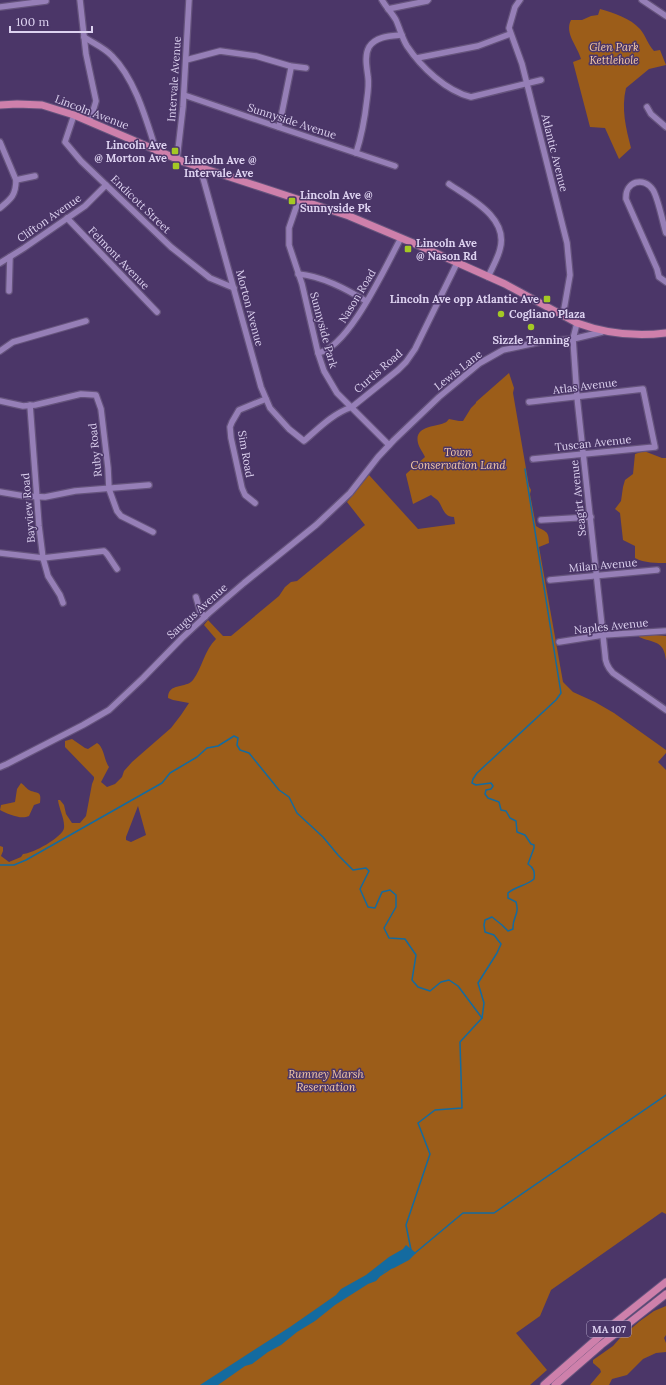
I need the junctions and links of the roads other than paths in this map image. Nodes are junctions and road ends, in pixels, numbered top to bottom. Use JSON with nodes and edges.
{"nodes":[{"id":1,"x":80,"y":0,"type":"edge"},
{"id":2,"x":189,"y":0,"type":"edge"},
{"id":3,"x":382,"y":0,"type":"edge"},
{"id":4,"x":428,"y":0,"type":"edge"},
{"id":5,"x":520,"y":0,"type":"edge"},
{"id":6,"x":642,"y":0,"type":"edge"},
{"id":7,"x":46,"y":1,"type":"edge"},
{"id":8,"x":0,"y":7,"type":"edge"},
{"id":9,"x":388,"y":9,"type":"junction"},
{"id":10,"x":666,"y":16,"type":"edge"},
{"id":11,"x":510,"y":34,"type":"junction"},
{"id":12,"x":402,"y":35,"type":"junction"},
{"id":13,"x":84,"y":37,"type":"junction"},
{"id":14,"x":417,"y":58,"type":"junction"},
{"id":15,"x":186,"y":60,"type":"junction"},
{"id":16,"x":290,"y":66,"type":"junction"},
{"id":17,"x":306,"y":68,"type":"dead end"},
{"id":18,"x":541,"y":80,"type":"dead end"},
{"id":19,"x":527,"y":82,"type":"junction"},
{"id":20,"x":184,"y":95,"type":"junction"},
{"id":21,"x":0,"y":105,"type":"edge"},
{"id":22,"x":647,"y":108,"type":"dead end"},
{"id":23,"x":74,"y":115,"type":"junction"},
{"id":24,"x":89,"y":121,"type":"junction"},
{"id":25,"x":666,"y":127,"type":"edge"},
{"id":26,"x":278,"y":128,"type":"junction"},
{"id":27,"x":0,"y":142,"type":"edge"},
{"id":28,"x":156,"y":150,"type":"junction"},
{"id":29,"x":356,"y":153,"type":"junction"},
{"id":30,"x":178,"y":159,"type":"junction"},
{"id":31,"x":395,"y":166,"type":"dead end"},
{"id":32,"x":200,"y":167,"type":"junction"},
{"id":33,"x":34,"y":176,"type":"dead end"},
{"id":34,"x":16,"y":180,"type":"junction"},
{"id":35,"x":448,"y":184,"type":"dead end"},
{"id":36,"x":106,"y":185,"type":"junction"},
{"id":37,"x":299,"y":199,"type":"junction"},
{"id":38,"x":0,"y":208,"type":"edge"},
{"id":39,"x":67,"y":218,"type":"junction"},
{"id":40,"x":666,"y":233,"type":"edge"},
{"id":41,"x":401,"y":238,"type":"junction"},
{"id":42,"x":10,"y":257,"type":"junction"},
{"id":43,"x":0,"y":263,"type":"edge"},
{"id":44,"x":457,"y":263,"type":"junction"},
{"id":45,"x":298,"y":274,"type":"junction"},
{"id":46,"x":488,"y":277,"type":"junction"},
{"id":47,"x":666,"y":282,"type":"edge"},
{"id":48,"x":234,"y":288,"type":"junction"},
{"id":49,"x":9,"y":291,"type":"dead end"},
{"id":50,"x":366,"y":301,"type":"junction"},
{"id":51,"x":157,"y":312,"type":"dead end"},
{"id":52,"x":563,"y":315,"type":"junction"},
{"id":53,"x":86,"y":321,"type":"dead end"},
{"id":54,"x":577,"y":323,"type":"junction"},
{"id":55,"x":602,"y":332,"type":"junction"},
{"id":56,"x":666,"y":333,"type":"edge"},
{"id":57,"x":572,"y":339,"type":"junction"},
{"id":58,"x":0,"y":351,"type":"edge"},
{"id":59,"x":318,"y":353,"type":"junction"},
{"id":60,"x":577,"y":396,"type":"junction"},
{"id":61,"x":266,"y":399,"type":"junction"},
{"id":62,"x":0,"y":401,"type":"edge"},
{"id":63,"x":529,"y":402,"type":"dead end"},
{"id":64,"x":30,"y":406,"type":"junction"},
{"id":65,"x":352,"y":407,"type":"junction"},
{"id":66,"x":304,"y":441,"type":"joint"},
{"id":67,"x":389,"y":445,"type":"junction"},
{"id":68,"x":655,"y":447,"type":"joint"},
{"id":69,"x":584,"y":454,"type":"junction"},
{"id":70,"x":533,"y":459,"type":"dead end"},
{"id":71,"x":149,"y":485,"type":"dead end"},
{"id":72,"x":109,"y":489,"type":"junction"},
{"id":73,"x":0,"y":492,"type":"edge"},
{"id":74,"x":37,"y":497,"type":"junction"},
{"id":75,"x":255,"y":504,"type":"dead end"},
{"id":76,"x":591,"y":517,"type":"junction"},
{"id":77,"x":541,"y":520,"type":"dead end"},
{"id":78,"x":153,"y":532,"type":"dead end"},
{"id":79,"x":0,"y":553,"type":"edge"},
{"id":80,"x":43,"y":558,"type":"junction"},
{"id":81,"x":117,"y":569,"type":"dead end"},
{"id":82,"x":657,"y":570,"type":"dead end"},
{"id":83,"x":597,"y":575,"type":"junction"},
{"id":84,"x":550,"y":580,"type":"dead end"},
{"id":85,"x":196,"y":597,"type":"dead end"},
{"id":86,"x":63,"y":603,"type":"dead end"},
{"id":87,"x":205,"y":617,"type":"junction"},
{"id":88,"x":665,"y":631,"type":"dead end"},
{"id":89,"x":603,"y":635,"type":"junction"},
{"id":90,"x":559,"y":642,"type":"dead end"},
{"id":91,"x":663,"y":705,"type":"edge"},
{"id":92,"x":666,"y":710,"type":"edge"},
{"id":93,"x":0,"y":767,"type":"edge"},
{"id":94,"x":666,"y":1282,"type":"edge"},
{"id":95,"x":666,"y":1294,"type":"edge"},
{"id":96,"x":544,"y":1385,"type":"edge"},
{"id":97,"x":555,"y":1385,"type":"edge"}],
"edges":[{"from":1,"to":13,"type":"street"},
{"from":2,"to":15,"type":"street","name":"Intervale Avenue"},
{"from":3,"to":9,"type":"street"},
{"from":4,"to":9,"type":"street"},
{"from":5,"to":11,"type":"street","name":"Atlantic Avenue"},
{"from":6,"to":10,"type":"street"},
{"from":7,"to":8,"type":"street"},
{"from":9,"to":12,"type":"street"},
{"from":11,"to":14,"type":"street"},
{"from":11,"to":19,"type":"street","name":"Atlantic Avenue"},
{"from":12,"to":14,"type":"street"},
{"from":12,"to":29,"type":"street"},
{"from":13,"to":24,"type":"street"},
{"from":13,"to":28,"type":"street"},
{"from":14,"to":19,"type":"street"},
{"from":15,"to":16,"type":"street"},
{"from":15,"to":20,"type":"street","name":"Intervale Avenue"},
{"from":16,"to":17,"type":"street"},
{"from":16,"to":26,"type":"street"},
{"from":18,"to":19,"type":"street"},
{"from":19,"to":52,"type":"street","name":"Atlantic Avenue"},
{"from":20,"to":26,"type":"street","name":"Sunnyside Avenue"},
{"from":20,"to":30,"type":"street","name":"Intervale Avenue"},
{"from":21,"to":23,"type":"main road","name":"Lincoln Avenue"},
{"from":22,"to":25,"type":"street"},
{"from":23,"to":24,"type":"main road","name":"Lincoln Avenue"},
{"from":23,"to":36,"type":"street","name":"Endicott Street"},
{"from":24,"to":28,"type":"main road","name":"Lincoln Avenue"},
{"from":26,"to":29,"type":"street","name":"Sunnyside Avenue"},
{"from":27,"to":34,"type":"street"},
{"from":28,"to":30,"type":"main road","name":"Lincoln Avenue"},
{"from":29,"to":31,"type":"street","name":"Sunnyside Avenue"},
{"from":30,"to":32,"type":"main road","name":"Lincoln Avenue"},
{"from":32,"to":37,"type":"main road","name":"Lincoln Avenue"},
{"from":32,"to":48,"type":"street","name":"Morton Avenue"},
{"from":33,"to":34,"type":"street"},
{"from":34,"to":38,"type":"street"},
{"from":35,"to":46,"type":"street"},
{"from":36,"to":39,"type":"street","name":"Clifton Avenue"},
{"from":36,"to":48,"type":"street","name":"Endicott Street"},
{"from":37,"to":41,"type":"main road","name":"Lincoln Avenue"},
{"from":37,"to":45,"type":"street","name":"Sunnyside Park"},
{"from":39,"to":42,"type":"street","name":"Clifton Avenue"},
{"from":39,"to":51,"type":"street","name":"Felmont Avenue"},
{"from":40,"to":47,"type":"street"},
{"from":41,"to":44,"type":"main road","name":"Lincoln Avenue"},
{"from":41,"to":50,"type":"street","name":"Nason Road"},
{"from":42,"to":43,"type":"street","name":"Clifton Avenue"},
{"from":42,"to":49,"type":"street"},
{"from":44,"to":46,"type":"main road","name":"Lincoln Avenue"},
{"from":44,"to":65,"type":"street","name":"Curtis Road"},
{"from":45,"to":50,"type":"street"},
{"from":45,"to":59,"type":"street","name":"Sunnyside Park"},
{"from":46,"to":52,"type":"main road","name":"Lincoln Avenue"},
{"from":48,"to":61,"type":"street","name":"Morton Avenue"},
{"from":50,"to":59,"type":"street","name":"Nason Road"},
{"from":52,"to":54,"type":"main road","name":"Lincoln Avenue"},
{"from":53,"to":58,"type":"street"},
{"from":54,"to":55,"type":"main road","name":"Lincoln Avenue"},
{"from":54,"to":57,"type":"street","name":"Seagirt Avenue"},
{"from":55,"to":56,"type":"main road","name":"Lincoln Avenue"},
{"from":55,"to":57,"type":"street","name":"Lewis Lane"},
{"from":57,"to":60,"type":"street","name":"Seagirt Avenue"},
{"from":57,"to":67,"type":"street","name":"Lewis Lane"},
{"from":59,"to":65,"type":"street","name":"Sunnyside Park"},
{"from":60,"to":63,"type":"street","name":"Atlas Avenue"},
{"from":60,"to":68,"type":"street","name":"Atlas Avenue"},
{"from":60,"to":69,"type":"street","name":"Seagirt Avenue"},
{"from":61,"to":66,"type":"street","name":"Morton Avenue"},
{"from":61,"to":75,"type":"street","name":"Sim Road"},
{"from":62,"to":64,"type":"street"},
{"from":64,"to":72,"type":"street","name":"Ruby Road"},
{"from":64,"to":74,"type":"street","name":"Bayview Road"},
{"from":65,"to":66,"type":"street","name":"Curtis Road"},
{"from":65,"to":67,"type":"street","name":"Sunnyside Park"},
{"from":67,"to":87,"type":"street","name":"Saugus Avenue"},
{"from":68,"to":69,"type":"street","name":"Tuscan Avenue"},
{"from":69,"to":70,"type":"street","name":"Tuscan Avenue"},
{"from":69,"to":76,"type":"street","name":"Seagirt Avenue"},
{"from":71,"to":72,"type":"street"},
{"from":72,"to":74,"type":"street"},
{"from":72,"to":78,"type":"street","name":"Ruby Road"},
{"from":73,"to":74,"type":"street"},
{"from":74,"to":80,"type":"street","name":"Bayview Road"},
{"from":76,"to":77,"type":"street"},
{"from":76,"to":83,"type":"street","name":"Seagirt Avenue"},
{"from":79,"to":80,"type":"street"},
{"from":80,"to":81,"type":"street"},
{"from":80,"to":86,"type":"street","name":"Bayview Road"},
{"from":82,"to":83,"type":"street","name":"Milan Avenue"},
{"from":83,"to":84,"type":"street","name":"Milan Avenue"},
{"from":83,"to":89,"type":"street","name":"Seagirt Avenue"},
{"from":85,"to":87,"type":"street"},
{"from":87,"to":93,"type":"street","name":"Saugus Avenue"},
{"from":88,"to":89,"type":"street","name":"Naples Avenue"},
{"from":89,"to":90,"type":"street","name":"Naples Avenue"},
{"from":89,"to":91,"type":"street","name":"Seagirt Avenue"},
{"from":91,"to":92,"type":"street"},
{"from":94,"to":96,"type":"main road","number":"MA 107"},
{"from":95,"to":97,"type":"main road","number":"MA 107"}]}
